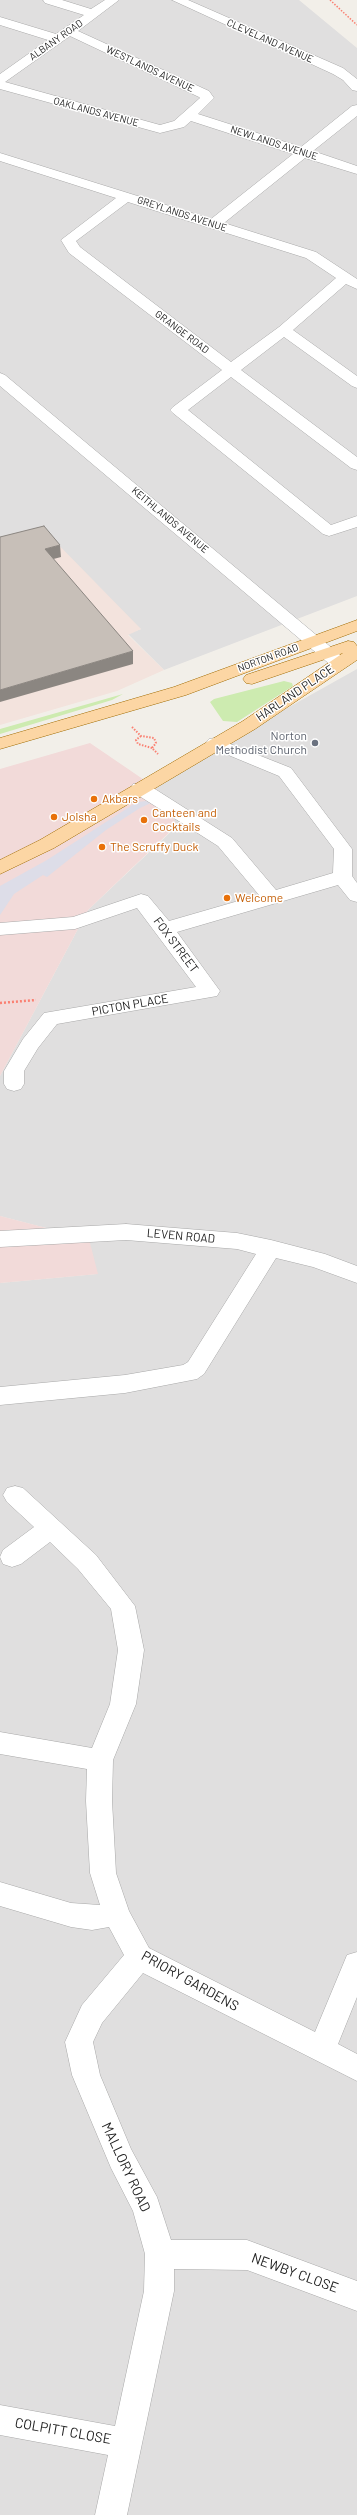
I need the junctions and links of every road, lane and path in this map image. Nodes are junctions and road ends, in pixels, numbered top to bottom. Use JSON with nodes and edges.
{"nodes":[{"id":1,"x":48,"y":0,"type":"edge"},
{"id":2,"x":113,"y":0,"type":"edge"},
{"id":3,"x":178,"y":0,"type":"edge"},
{"id":4,"x":330,"y":0,"type":"edge"},
{"id":5,"x":93,"y":14,"type":"junction"},
{"id":6,"x":0,"y":22,"type":"edge"},
{"id":7,"x":357,"y":25,"type":"edge"},
{"id":8,"x":69,"y":31,"type":"junction"},
{"id":9,"x":58,"y":39,"type":"junction"},
{"id":10,"x":5,"y":70,"type":"edge"},
{"id":11,"x":0,"y":80,"type":"edge"},
{"id":12,"x":0,"y":86,"type":"edge"},
{"id":13,"x":357,"y":88,"type":"edge"},
{"id":14,"x":357,"y":109,"type":"edge"},
{"id":15,"x":190,"y":116,"type":"junction"},
{"id":16,"x":303,"y":153,"type":"junction"},
{"id":17,"x":0,"y":157,"type":"edge"},
{"id":18,"x":357,"y":170,"type":"edge"},
{"id":19,"x":127,"y":196,"type":"junction"},
{"id":20,"x":214,"y":224,"type":"junction"},
{"id":21,"x":351,"y":281,"type":"edge"},
{"id":22,"x":284,"y":330,"type":"junction"},
{"id":23,"x":231,"y":369,"type":"junction"},
{"id":24,"x":0,"y":378,"type":"edge"},
{"id":25,"x":357,"y":383,"type":"edge"},
{"id":26,"x":357,"y":465,"type":"edge"},
{"id":27,"x":357,"y":521,"type":"edge"},
{"id":28,"x":357,"y":625,"type":"edge"},
{"id":29,"x":314,"y":641,"type":"junction"},
{"id":30,"x":357,"y":643,"type":"edge"},
{"id":31,"x":357,"y":652,"type":"edge"},
{"id":32,"x":334,"y":658,"type":"junction"},
{"id":33,"x":180,"y":691,"type":"junction"},
{"id":34,"x":130,"y":725,"type":"dead end"},
{"id":35,"x":141,"y":736,"type":"junction"},
{"id":36,"x":215,"y":743,"type":"junction"},
{"id":37,"x":0,"y":744,"type":"edge"},
{"id":38,"x":152,"y":748,"type":"junction"},
{"id":39,"x":161,"y":757,"type":"dead end"},
{"id":40,"x":140,"y":788,"type":"junction"},
{"id":41,"x":0,"y":868,"type":"edge"},
{"id":42,"x":342,"y":876,"type":"junction"},
{"id":43,"x":357,"y":896,"type":"edge"},
{"id":44,"x":271,"y":897,"type":"junction"},
{"id":45,"x":0,"y":929,"type":"edge"},
{"id":46,"x":165,"y":929,"type":"junction"},
{"id":47,"x":210,"y":991,"type":"joint"},
{"id":48,"x":14,"y":1084,"type":"dead end"},
{"id":49,"x":0,"y":1239,"type":"edge"},
{"id":50,"x":271,"y":1248,"type":"junction"},
{"id":51,"x":357,"y":1275,"type":"edge"},
{"id":52,"x":0,"y":1396,"type":"edge"},
{"id":53,"x":15,"y":1495,"type":"dead end"},
{"id":54,"x":52,"y":1528,"type":"junction"},
{"id":55,"x":12,"y":1557,"type":"dead end"},
{"id":56,"x":0,"y":1743,"type":"edge"},
{"id":57,"x":100,"y":1760,"type":"junction"},
{"id":58,"x":0,"y":1894,"type":"edge"},
{"id":59,"x":116,"y":1914,"type":"junction"},
{"id":60,"x":139,"y":1957,"type":"junction"},
{"id":61,"x":357,"y":1964,"type":"edge"},
{"id":62,"x":321,"y":2050,"type":"junction"},
{"id":63,"x":357,"y":2068,"type":"edge"},
{"id":64,"x":160,"y":2254,"type":"junction"},
{"id":65,"x":357,"y":2296,"type":"edge"},
{"id":66,"x":0,"y":2420,"type":"edge"},
{"id":67,"x":126,"y":2443,"type":"junction"},
{"id":68,"x":111,"y":2515,"type":"edge"}],
"edges":[{"from":1,"to":5,"type":"street"},
{"from":2,"to":5,"type":"street","name":"ALBANY ROAD"},
{"from":3,"to":13,"type":"street","name":"CLEVELAND AVENUE"},
{"from":4,"to":7,"type":"path"},
{"from":5,"to":8,"type":"street","name":"ALBANY ROAD"},
{"from":6,"to":9,"type":"street"},
{"from":8,"to":9,"type":"street","name":"ALBANY ROAD"},
{"from":8,"to":15,"type":"street","name":"WESTLANDS AVENUE"},
{"from":9,"to":10,"type":"street","name":"ALBANY ROAD"},
{"from":10,"to":11,"type":"street","name":"ALBANY ROAD"},
{"from":12,"to":15,"type":"street","name":"OAKLANDS AVENUE"},
{"from":14,"to":16,"type":"street"},
{"from":15,"to":16,"type":"street","name":"NEWLANDS AVENUE"},
{"from":16,"to":18,"type":"street","name":"NEWLANDS AVENUE"},
{"from":16,"to":20,"type":"street"},
{"from":17,"to":19,"type":"street","name":"GREYLANDS AVENUE"},
{"from":19,"to":20,"type":"street","name":"GREYLANDS AVENUE"},
{"from":19,"to":23,"type":"street","name":"GRANGE ROAD"},
{"from":20,"to":21,"type":"street","name":"GREYLANDS AVENUE"},
{"from":21,"to":22,"type":"street"},
{"from":22,"to":23,"type":"street"},
{"from":22,"to":25,"type":"street"},
{"from":23,"to":26,"type":"street","name":"GRANGE ROAD"},
{"from":23,"to":27,"type":"street"},
{"from":24,"to":29,"type":"street","name":"KEITHLANDS AVENUE"},
{"from":28,"to":29,"type":"main road","name":"NORTON ROAD"},
{"from":29,"to":32,"type":"street","name":"KEITHLANDS AVENUE"},
{"from":29,"to":33,"type":"main road","name":"NORTON ROAD"},
{"from":30,"to":32,"type":"main road","name":"NORTON ROAD"},
{"from":31,"to":32,"type":"main road","name":"HARLAND PLACE"},
{"from":32,"to":33,"type":"main road","name":"NORTON ROAD"},
{"from":32,"to":36,"type":"main road","name":"HARLAND PLACE"},
{"from":33,"to":37,"type":"main road","name":"NORTON ROAD"},
{"from":34,"to":35,"type":"path"},
{"from":35,"to":38,"type":"path"},
{"from":35,"to":38,"type":"path"},
{"from":36,"to":40,"type":"main road","name":"HARLAND PLACE"},
{"from":36,"to":42,"type":"street"},
{"from":38,"to":39,"type":"path"},
{"from":40,"to":41,"type":"main road","name":"HARLAND PLACE"},
{"from":40,"to":44,"type":"street"},
{"from":42,"to":43,"type":"street"},
{"from":42,"to":44,"type":"street"},
{"from":44,"to":46,"type":"street"},
{"from":45,"to":46,"type":"street","name":"FOX STREET"},
{"from":46,"to":47,"type":"street","name":"FOX STREET"},
{"from":47,"to":48,"type":"street","name":"PICTON PLACE"},
{"from":49,"to":50,"type":"street","name":"LEVEN ROAD"},
{"from":50,"to":51,"type":"street","name":"LEVEN ROAD"},
{"from":50,"to":52,"type":"street"},
{"from":53,"to":54,"type":"street","name":"PRIORY GARDENS"},
{"from":54,"to":55,"type":"street"},
{"from":54,"to":57,"type":"street","name":"PRIORY GARDENS"},
{"from":56,"to":57,"type":"street"},
{"from":57,"to":59,"type":"street","name":"PRIORY GARDENS"},
{"from":58,"to":59,"type":"street"},
{"from":59,"to":60,"type":"street","name":"PRIORY GARDENS"},
{"from":60,"to":62,"type":"street","name":"PRIORY GARDENS"},
{"from":60,"to":64,"type":"street","name":"MALLORY ROAD"},
{"from":61,"to":62,"type":"street"},
{"from":62,"to":63,"type":"street","name":"PRIORY GARDENS"},
{"from":64,"to":65,"type":"street","name":"NEWBY CLOSE"},
{"from":64,"to":67,"type":"street","name":"MALLORY ROAD"},
{"from":66,"to":67,"type":"street","name":"COLPITT CLOSE"},
{"from":67,"to":68,"type":"street","name":"MALLORY ROAD"}]}
